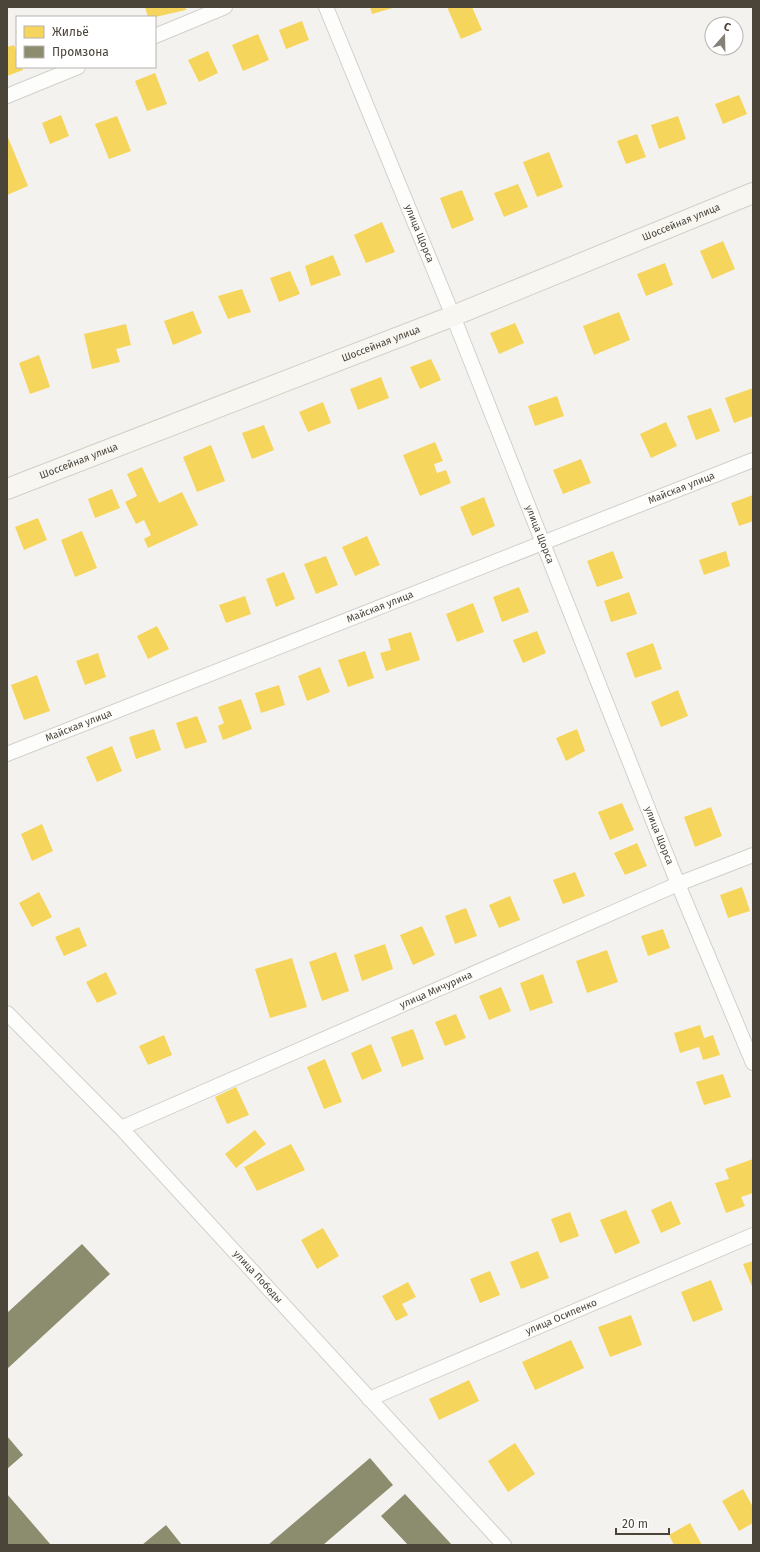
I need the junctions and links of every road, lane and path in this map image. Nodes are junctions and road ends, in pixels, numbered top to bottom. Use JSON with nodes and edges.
{"nodes":[{"id":1,"x":226,"y":7,"type":"edge"},
{"id":2,"x":326,"y":7,"type":"edge"},
{"id":3,"x":156,"y":36,"type":"edge"},
{"id":4,"x":76,"y":68,"type":"edge"},
{"id":5,"x":7,"y":96,"type":"edge"},
{"id":6,"x":753,"y":193,"type":"edge"},
{"id":7,"x":453,"y":316,"type":"junction"},
{"id":8,"x":753,"y":460,"type":"edge"},
{"id":9,"x":7,"y":489,"type":"edge"},
{"id":10,"x":544,"y":542,"type":"junction"},
{"id":11,"x":7,"y":754,"type":"edge"},
{"id":12,"x":753,"y":855,"type":"edge"},
{"id":13,"x":678,"y":884,"type":"junction"},
{"id":14,"x":7,"y":1013,"type":"edge"},
{"id":15,"x":753,"y":1063,"type":"edge"},
{"id":16,"x":121,"y":1128,"type":"junction"},
{"id":17,"x":753,"y":1235,"type":"edge"},
{"id":18,"x":369,"y":1399,"type":"junction"},
{"id":19,"x":504,"y":1545,"type":"edge"}],
"edges":[{"from":1,"to":3,"type":"street"},
{"from":2,"to":7,"type":"street","name":"улица Щорса"},
{"from":4,"to":5,"type":"street"},
{"from":6,"to":7,"type":"main road","name":"Шоссейная улица"},
{"from":7,"to":9,"type":"main road","name":"Шоссейная улица"},
{"from":7,"to":10,"type":"street","name":"улица Щорса"},
{"from":8,"to":10,"type":"street","name":"Майская улица"},
{"from":10,"to":11,"type":"street","name":"Майская улица"},
{"from":10,"to":13,"type":"street","name":"улица Щорса"},
{"from":12,"to":13,"type":"street","name":"улица Мичурина"},
{"from":13,"to":15,"type":"street","name":"улица Щорса"},
{"from":13,"to":16,"type":"street","name":"улица Мичурина"},
{"from":14,"to":16,"type":"street","name":"улица Победы"},
{"from":16,"to":18,"type":"street","name":"улица Победы"},
{"from":17,"to":18,"type":"street","name":"улица Осипенко"},
{"from":18,"to":19,"type":"street","name":"улица Победы"}]}
